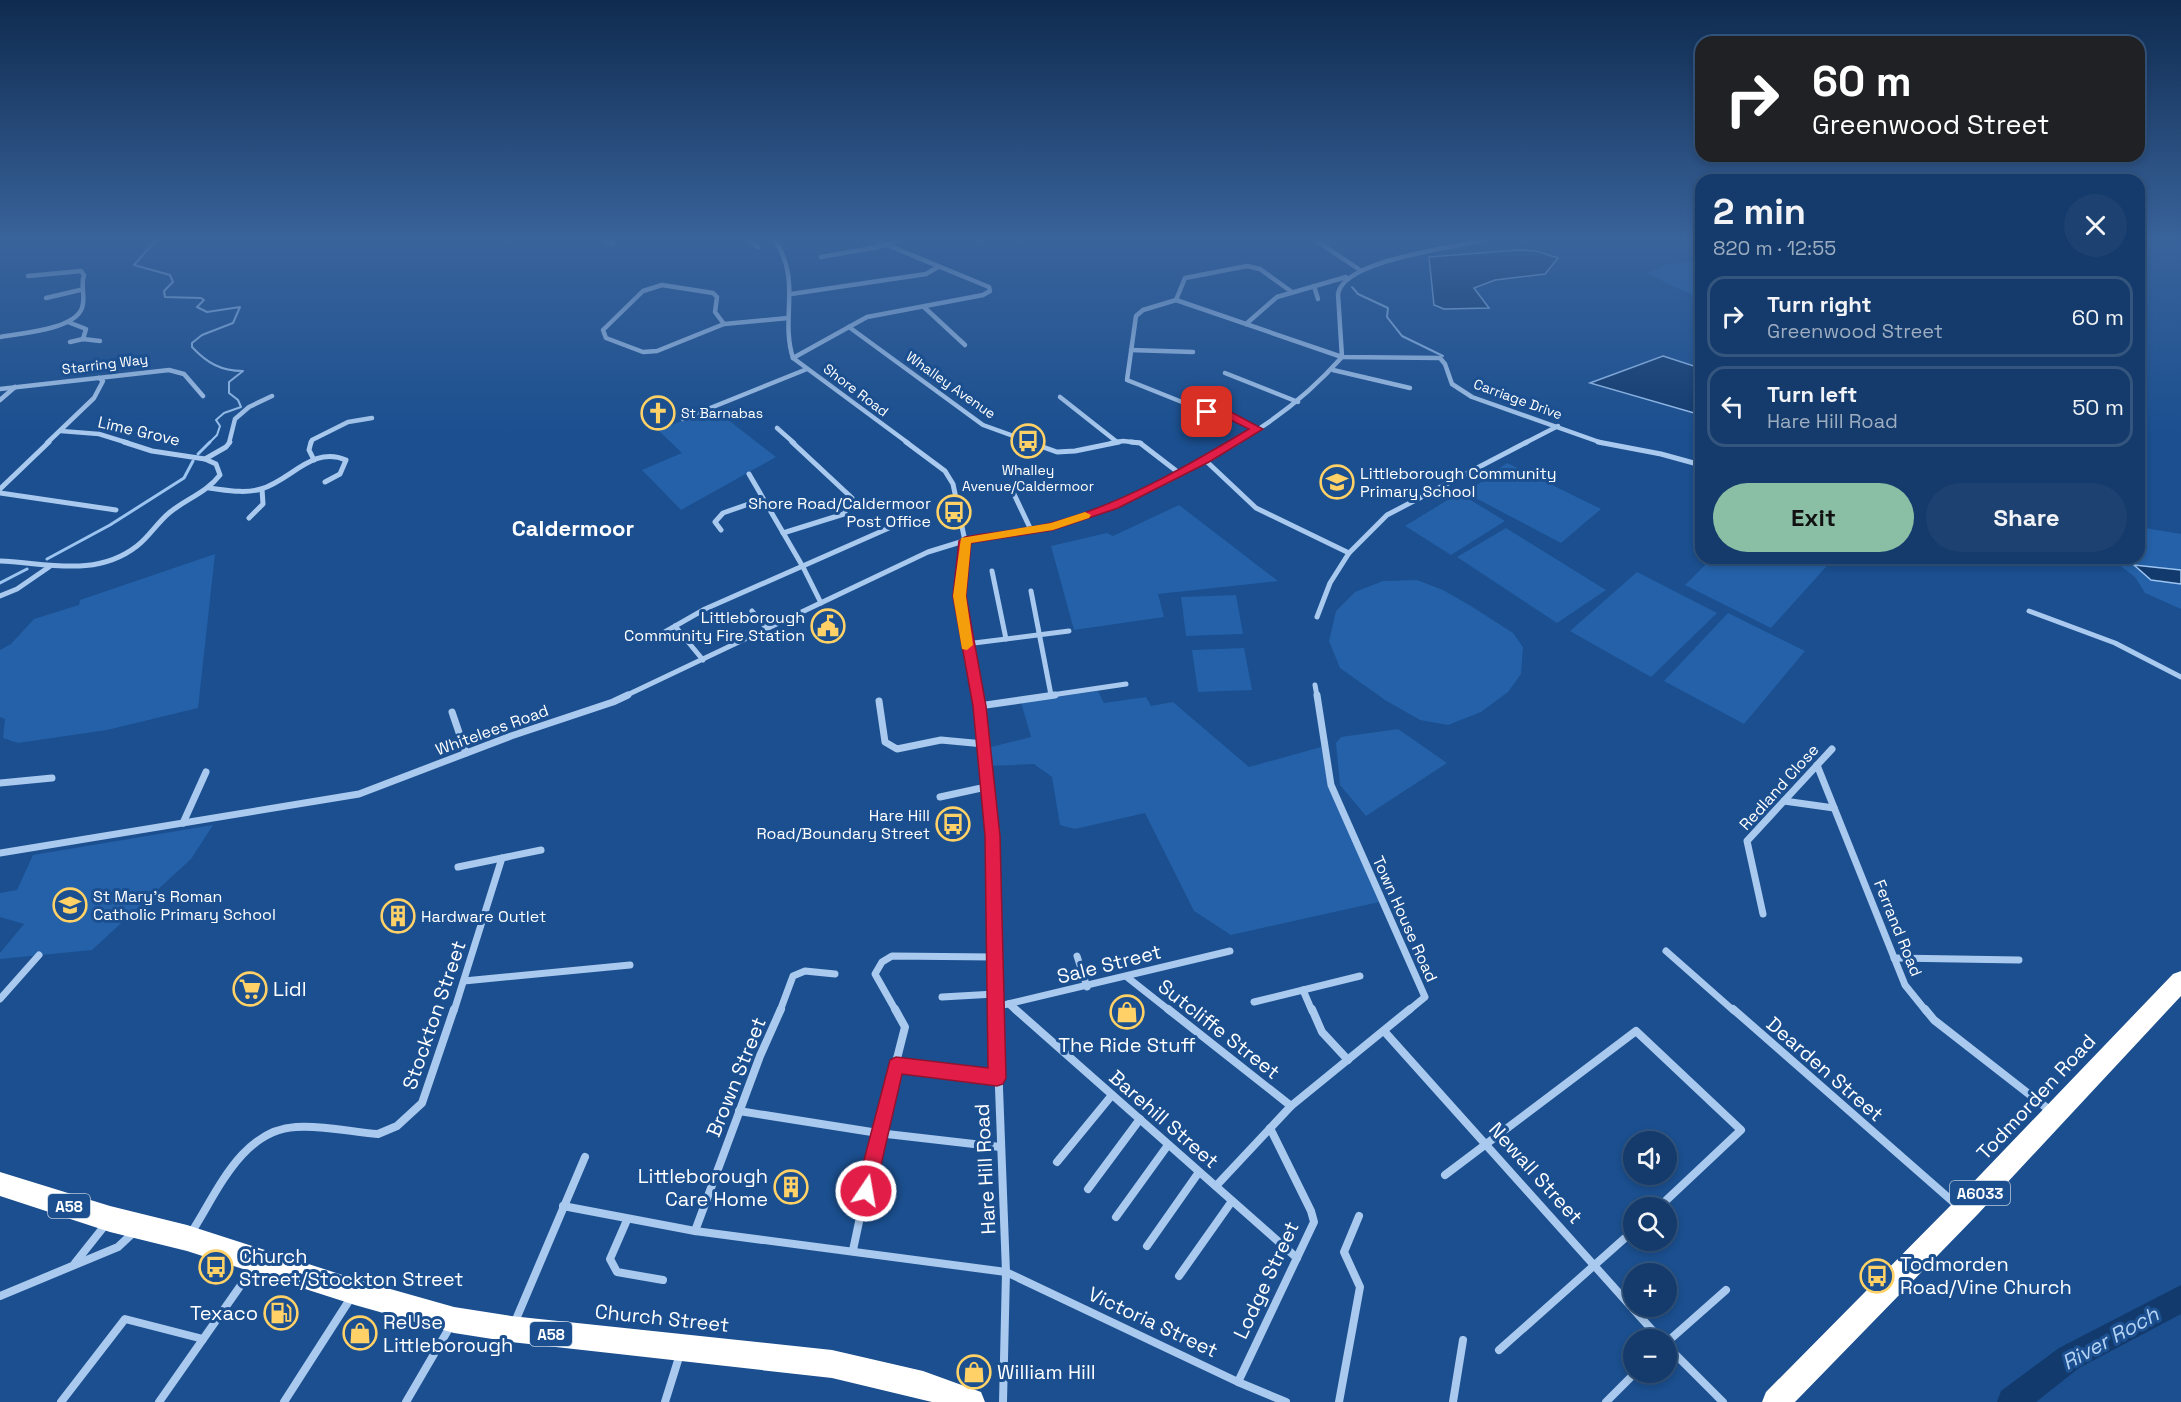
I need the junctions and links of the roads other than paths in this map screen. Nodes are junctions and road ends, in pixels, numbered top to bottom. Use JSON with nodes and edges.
{"nodes":[{"id":1,"x":82,"y":305,"type":"edge"},
{"id":2,"x":628,"y":305,"type":"edge"},
{"id":3,"x":716,"y":305,"type":"edge"},
{"id":4,"x":790,"y":305,"type":"edge"},
{"id":5,"x":932,"y":305,"type":"edge"},
{"id":6,"x":1159,"y":305,"type":"edge"},
{"id":7,"x":1192,"y":305,"type":"edge"},
{"id":8,"x":1267,"y":305,"type":"edge"},
{"id":9,"x":1340,"y":305,"type":"edge"},
{"id":10,"x":924,"y":307,"type":"junction"},
{"id":11,"x":788,"y":318,"type":"junction"},
{"id":12,"x":68,"y":322,"type":"junction"},
{"id":13,"x":724,"y":324,"type":"junction"},
{"id":14,"x":1246,"y":324,"type":"junction"},
{"id":15,"x":849,"y":327,"type":"junction"},
{"id":16,"x":0,"y":337,"type":"edge"},
{"id":17,"x":83,"y":339,"type":"junction"},
{"id":18,"x":100,"y":341,"type":"dead end"},
{"id":19,"x":70,"y":342,"type":"dead end"},
{"id":20,"x":965,"y":345,"type":"dead end"},
{"id":21,"x":1131,"y":350,"type":"junction"},
{"id":22,"x":1193,"y":352,"type":"dead end"},
{"id":23,"x":793,"y":357,"type":"junction"},
{"id":24,"x":1342,"y":357,"type":"junction"},
{"id":25,"x":807,"y":369,"type":"junction"},
{"id":26,"x":1333,"y":370,"type":"junction"},
{"id":27,"x":1225,"y":374,"type":"dead end"},
{"id":28,"x":99,"y":378,"type":"junction"},
{"id":29,"x":15,"y":387,"type":"junction"},
{"id":30,"x":1410,"y":388,"type":"dead end"},
{"id":31,"x":0,"y":389,"type":"edge"},
{"id":32,"x":203,"y":396,"type":"dead end"},
{"id":33,"x":272,"y":396,"type":"dead end"},
{"id":34,"x":1060,"y":397,"type":"dead end"},
{"id":35,"x":254,"y":398,"type":"dead end"},
{"id":36,"x":0,"y":400,"type":"edge"},
{"id":37,"x":260,"y":402,"type":"junction"},
{"id":38,"x":1298,"y":402,"type":"junction"},
{"id":39,"x":372,"y":418,"type":"dead end"},
{"id":40,"x":684,"y":419,"type":"dead end"},
{"id":41,"x":1558,"y":426,"type":"junction"},
{"id":42,"x":777,"y":428,"type":"dead end"},
{"id":43,"x":1257,"y":429,"type":"junction"},
{"id":44,"x":61,"y":431,"type":"junction"},
{"id":45,"x":1117,"y":442,"type":"junction"},
{"id":46,"x":205,"y":459,"type":"junction"},
{"id":47,"x":314,"y":460,"type":"junction"},
{"id":48,"x":1205,"y":460,"type":"junction"},
{"id":49,"x":1695,"y":463,"type":"edge"},
{"id":50,"x":1179,"y":473,"type":"junction"},
{"id":51,"x":748,"y":474,"type":"dead end"},
{"id":52,"x":326,"y":482,"type":"dead end"},
{"id":53,"x":209,"y":489,"type":"junction"},
{"id":54,"x":262,"y":489,"type":"junction"},
{"id":55,"x":0,"y":491,"type":"edge"},
{"id":56,"x":1013,"y":492,"type":"dead end"},
{"id":57,"x":763,"y":499,"type":"junction"},
{"id":58,"x":116,"y":510,"type":"dead end"},
{"id":59,"x":249,"y":518,"type":"dead end"},
{"id":60,"x":898,"y":524,"type":"dead end"},
{"id":61,"x":721,"y":530,"type":"dead end"},
{"id":62,"x":1031,"y":530,"type":"junction"},
{"id":63,"x":783,"y":533,"type":"junction"},
{"id":64,"x":965,"y":541,"type":"junction"},
{"id":65,"x":1349,"y":553,"type":"junction"},
{"id":66,"x":0,"y":561,"type":"edge"},
{"id":67,"x":49,"y":567,"type":"junction"},
{"id":68,"x":803,"y":567,"type":"junction"},
{"id":69,"x":992,"y":571,"type":"dead end"},
{"id":70,"x":1031,"y":591,"type":"dead end"},
{"id":71,"x":0,"y":596,"type":"edge"},
{"id":72,"x":821,"y":603,"type":"junction"},
{"id":73,"x":752,"y":611,"type":"dead end"},
{"id":74,"x":2029,"y":611,"type":"dead end"},
{"id":75,"x":1317,"y":617,"type":"dead end"},
{"id":76,"x":675,"y":626,"type":"junction"},
{"id":77,"x":767,"y":629,"type":"junction"},
{"id":78,"x":1069,"y":631,"type":"dead end"},
{"id":79,"x":663,"y":633,"type":"dead end"},
{"id":80,"x":1040,"y":635,"type":"junction"},
{"id":81,"x":1006,"y":639,"type":"junction"},
{"id":82,"x":966,"y":644,"type":"junction"},
{"id":83,"x":703,"y":660,"type":"junction"},
{"id":84,"x":2179,"y":674,"type":"edge"},
{"id":85,"x":1126,"y":684,"type":"dead end"},
{"id":86,"x":1315,"y":685,"type":"dead end"},
{"id":87,"x":1051,"y":695,"type":"junction"},
{"id":88,"x":879,"y":701,"type":"dead end"},
{"id":89,"x":980,"y":706,"type":"junction"},
{"id":90,"x":452,"y":712,"type":"dead end"},
{"id":91,"x":984,"y":744,"type":"junction"},
{"id":92,"x":1832,"y":749,"type":"dead end"},
{"id":93,"x":466,"y":753,"type":"junction"},
{"id":94,"x":1817,"y":765,"type":"junction"},
{"id":95,"x":206,"y":772,"type":"dead end"},
{"id":96,"x":52,"y":778,"type":"dead end"},
{"id":97,"x":0,"y":783,"type":"edge"},
{"id":98,"x":986,"y":787,"type":"junction"},
{"id":99,"x":940,"y":797,"type":"dead end"},
{"id":100,"x":1784,"y":801,"type":"junction"},
{"id":101,"x":1834,"y":808,"type":"junction"},
{"id":102,"x":183,"y":823,"type":"junction"},
{"id":103,"x":541,"y":850,"type":"dead end"},
{"id":104,"x":0,"y":853,"type":"edge"},
{"id":105,"x":502,"y":858,"type":"junction"},
{"id":106,"x":458,"y":867,"type":"dead end"},
{"id":107,"x":1763,"y":914,"type":"dead end"},
{"id":108,"x":1230,"y":951,"type":"dead end"},
{"id":109,"x":1666,"y":951,"type":"dead end"},
{"id":110,"x":39,"y":955,"type":"dead end"},
{"id":111,"x":1077,"y":956,"type":"dead end"},
{"id":112,"x":994,"y":957,"type":"junction"},
{"id":113,"x":1894,"y":958,"type":"junction"},
{"id":114,"x":2019,"y":960,"type":"dead end"},
{"id":115,"x":630,"y":965,"type":"dead end"},
{"id":116,"x":835,"y":974,"type":"dead end"},
{"id":117,"x":1360,"y":976,"type":"dead end"},
{"id":118,"x":1127,"y":977,"type":"junction"},
{"id":119,"x":464,"y":981,"type":"junction"},
{"id":120,"x":2181,"y":981,"type":"edge"},
{"id":121,"x":1087,"y":987,"type":"junction"},
{"id":122,"x":1303,"y":990,"type":"junction"},
{"id":123,"x":995,"y":994,"type":"junction"},
{"id":124,"x":942,"y":997,"type":"dead end"},
{"id":125,"x":0,"y":999,"type":"edge"},
{"id":126,"x":1254,"y":1002,"type":"dead end"},
{"id":127,"x":1009,"y":1004,"type":"junction"},
{"id":128,"x":995,"y":1007,"type":"junction"},
{"id":129,"x":1384,"y":1031,"type":"junction"},
{"id":130,"x":1348,"y":1060,"type":"junction"},
{"id":131,"x":896,"y":1065,"type":"junction"},
{"id":132,"x":997,"y":1078,"type":"junction"},
{"id":133,"x":1112,"y":1095,"type":"junction"},
{"id":134,"x":1292,"y":1106,"type":"junction"},
{"id":135,"x":738,"y":1111,"type":"junction"},
{"id":136,"x":2055,"y":1114,"type":"junction"},
{"id":137,"x":1140,"y":1119,"type":"junction"},
{"id":138,"x":1270,"y":1128,"type":"junction"},
{"id":139,"x":878,"y":1133,"type":"junction"},
{"id":140,"x":1168,"y":1145,"type":"junction"},
{"id":141,"x":1487,"y":1145,"type":"junction"},
{"id":142,"x":1000,"y":1147,"type":"junction"},
{"id":143,"x":585,"y":1157,"type":"dead end"},
{"id":144,"x":1057,"y":1162,"type":"dead end"},
{"id":145,"x":1199,"y":1172,"type":"junction"},
{"id":146,"x":1445,"y":1175,"type":"dead end"},
{"id":147,"x":0,"y":1184,"type":"edge"},
{"id":148,"x":1216,"y":1186,"type":"junction"},
{"id":149,"x":1088,"y":1189,"type":"dead end"},
{"id":150,"x":1670,"y":1197,"type":"edge"},
{"id":151,"x":1232,"y":1201,"type":"junction"},
{"id":152,"x":563,"y":1206,"type":"junction"},
{"id":153,"x":1964,"y":1211,"type":"junction"},
{"id":154,"x":1359,"y":1216,"type":"dead end"},
{"id":155,"x":1116,"y":1217,"type":"dead end"},
{"id":156,"x":110,"y":1219,"type":"junction"},
{"id":157,"x":627,"y":1220,"type":"junction"},
{"id":158,"x":139,"y":1227,"type":"junction"},
{"id":159,"x":695,"y":1231,"type":"junction"},
{"id":160,"x":188,"y":1238,"type":"junction"},
{"id":161,"x":1623,"y":1240,"type":"edge"},
{"id":162,"x":1147,"y":1246,"type":"dead end"},
{"id":163,"x":853,"y":1250,"type":"junction"},
{"id":164,"x":1297,"y":1258,"type":"junction"},
{"id":165,"x":257,"y":1261,"type":"junction"},
{"id":166,"x":72,"y":1266,"type":"junction"},
{"id":167,"x":1595,"y":1266,"type":"junction"},
{"id":168,"x":1006,"y":1272,"type":"junction"},
{"id":169,"x":1179,"y":1276,"type":"dead end"},
{"id":170,"x":663,"y":1280,"type":"dead end"},
{"id":171,"x":1726,"y":1290,"type":"dead end"},
{"id":172,"x":354,"y":1292,"type":"junction"},
{"id":173,"x":0,"y":1296,"type":"edge"},
{"id":174,"x":454,"y":1320,"type":"junction"},
{"id":175,"x":512,"y":1329,"type":"junction"},
{"id":176,"x":1651,"y":1329,"type":"edge"},
{"id":177,"x":1677,"y":1334,"type":"edge"},
{"id":178,"x":203,"y":1339,"type":"junction"},
{"id":179,"x":1463,"y":1340,"type":"dead end"},
{"id":180,"x":681,"y":1348,"type":"junction"},
{"id":181,"x":1499,"y":1350,"type":"dead end"},
{"id":182,"x":1677,"y":1355,"type":"edge"},
{"id":183,"x":1238,"y":1382,"type":"junction"},
{"id":184,"x":1625,"y":1383,"type":"edge"},
{"id":185,"x":61,"y":1402,"type":"edge"},
{"id":186,"x":159,"y":1402,"type":"edge"},
{"id":187,"x":284,"y":1402,"type":"edge"},
{"id":188,"x":406,"y":1402,"type":"edge"},
{"id":189,"x":665,"y":1402,"type":"edge"},
{"id":190,"x":971,"y":1402,"type":"edge"},
{"id":191,"x":1003,"y":1402,"type":"edge"},
{"id":192,"x":1286,"y":1402,"type":"edge"},
{"id":193,"x":1339,"y":1402,"type":"edge"},
{"id":194,"x":1453,"y":1402,"type":"edge"},
{"id":195,"x":1606,"y":1402,"type":"edge"},
{"id":196,"x":1723,"y":1402,"type":"edge"},
{"id":197,"x":1776,"y":1402,"type":"edge"}],
"edges":[{"from":1,"to":12,"type":"street"},
{"from":2,"to":13,"type":"street"},
{"from":3,"to":13,"type":"street"},
{"from":4,"to":11,"type":"street"},
{"from":5,"to":10,"type":"street"},
{"from":6,"to":21,"type":"street"},
{"from":7,"to":14,"type":"street"},
{"from":8,"to":14,"type":"street"},
{"from":9,"to":24,"type":"street"},
{"from":10,"to":15,"type":"street"},
{"from":10,"to":20,"type":"street"},
{"from":11,"to":13,"type":"street"},
{"from":11,"to":23,"type":"street"},
{"from":12,"to":16,"type":"street"},
{"from":12,"to":17,"type":"street"},
{"from":14,"to":24,"type":"street"},
{"from":15,"to":23,"type":"street"},
{"from":15,"to":45,"type":"street","name":"Whalley Avenue"},
{"from":17,"to":18,"type":"street"},
{"from":17,"to":19,"type":"street"},
{"from":21,"to":22,"type":"street"},
{"from":21,"to":43,"type":"street"},
{"from":23,"to":25,"type":"street","name":"Shore Road"},
{"from":24,"to":26,"type":"street","name":"Whitelees Road"},
{"from":24,"to":41,"type":"street","name":"Carriage Drive"},
{"from":25,"to":40,"type":"street"},
{"from":25,"to":64,"type":"street","name":"Shore Road"},
{"from":26,"to":30,"type":"street"},
{"from":26,"to":38,"type":"street","name":"Whitelees Road"},
{"from":27,"to":38,"type":"street"},
{"from":28,"to":29,"type":"street","name":"Starring Way"},
{"from":28,"to":32,"type":"street","name":"Starring Way"},
{"from":28,"to":44,"type":"street"},
{"from":29,"to":31,"type":"street","name":"Starring Way"},
{"from":29,"to":36,"type":"street"},
{"from":33,"to":37,"type":"street"},
{"from":34,"to":45,"type":"street"},
{"from":35,"to":37,"type":"street"},
{"from":37,"to":46,"type":"street"},
{"from":38,"to":43,"type":"street","name":"Whitelees Road"},
{"from":39,"to":47,"type":"street"},
{"from":41,"to":49,"type":"street","name":"Carriage Drive"},
{"from":41,"to":65,"type":"street"},
{"from":42,"to":63,"type":"street"},
{"from":43,"to":48,"type":"street","name":"Whitelees Road"},
{"from":44,"to":46,"type":"street","name":"Lime Grove"},
{"from":44,"to":55,"type":"street"},
{"from":45,"to":50,"type":"street","name":"Whalley Avenue"},
{"from":46,"to":53,"type":"street"},
{"from":47,"to":52,"type":"street"},
{"from":47,"to":54,"type":"street"},
{"from":48,"to":50,"type":"street","name":"Whitelees Road"},
{"from":48,"to":65,"type":"street"},
{"from":50,"to":62,"type":"street","name":"Whitelees Road"},
{"from":51,"to":57,"type":"street"},
{"from":53,"to":54,"type":"street"},
{"from":53,"to":67,"type":"street"},
{"from":54,"to":59,"type":"street"},
{"from":55,"to":58,"type":"street"},
{"from":56,"to":62,"type":"street"},
{"from":57,"to":61,"type":"street"},
{"from":57,"to":63,"type":"street"},
{"from":60,"to":68,"type":"street"},
{"from":62,"to":64,"type":"street","name":"Whitelees Road"},
{"from":63,"to":68,"type":"street"},
{"from":64,"to":72,"type":"street","name":"Whitelees Road"},
{"from":64,"to":82,"type":"street","name":"Hare Hill Road"},
{"from":65,"to":75,"type":"street"},
{"from":66,"to":67,"type":"street"},
{"from":67,"to":71,"type":"street"},
{"from":68,"to":72,"type":"street"},
{"from":68,"to":76,"type":"street"},
{"from":69,"to":81,"type":"street"},
{"from":70,"to":80,"type":"street"},
{"from":72,"to":77,"type":"street","name":"Whitelees Road"},
{"from":73,"to":77,"type":"street"},
{"from":74,"to":84,"type":"street"},
{"from":76,"to":79,"type":"street"},
{"from":76,"to":83,"type":"street"},
{"from":77,"to":83,"type":"street","name":"Whitelees Road"},
{"from":78,"to":80,"type":"street"},
{"from":80,"to":81,"type":"street"},
{"from":80,"to":87,"type":"street"},
{"from":81,"to":82,"type":"street"},
{"from":82,"to":89,"type":"street","name":"Hare Hill Road"},
{"from":83,"to":93,"type":"street","name":"Whitelees Road"},
{"from":85,"to":87,"type":"street"},
{"from":86,"to":129,"type":"street","name":"Town House Road"},
{"from":87,"to":89,"type":"street"},
{"from":88,"to":91,"type":"street"},
{"from":89,"to":91,"type":"street","name":"Hare Hill Road"},
{"from":90,"to":93,"type":"street"},
{"from":91,"to":98,"type":"street","name":"Hare Hill Road"},
{"from":92,"to":94,"type":"street","name":"Redland Close"},
{"from":93,"to":102,"type":"street","name":"Whitelees Road"},
{"from":94,"to":100,"type":"street","name":"Redland Close"},
{"from":94,"to":101,"type":"street","name":"Ferrand Road"},
{"from":95,"to":102,"type":"street"},
{"from":96,"to":97,"type":"street"},
{"from":98,"to":99,"type":"street"},
{"from":98,"to":112,"type":"street","name":"Hare Hill Road"},
{"from":100,"to":101,"type":"street"},
{"from":100,"to":107,"type":"street","name":"Redland Close"},
{"from":101,"to":113,"type":"street","name":"Ferrand Road"},
{"from":102,"to":104,"type":"street","name":"Whitelees Road"},
{"from":103,"to":105,"type":"street"},
{"from":105,"to":106,"type":"street"},
{"from":105,"to":119,"type":"street","name":"Stockton Street"},
{"from":108,"to":118,"type":"street","name":"Sale Street"},
{"from":109,"to":153,"type":"street","name":"Dearden Street"},
{"from":110,"to":125,"type":"street"},
{"from":111,"to":121,"type":"street"},
{"from":112,"to":123,"type":"street","name":"Hare Hill Road"},
{"from":112,"to":131,"type":"street"},
{"from":113,"to":114,"type":"street"},
{"from":113,"to":136,"type":"street","name":"Ferrand Road"},
{"from":115,"to":119,"type":"street"},
{"from":116,"to":135,"type":"street","name":"Brown Street"},
{"from":117,"to":122,"type":"street"},
{"from":118,"to":121,"type":"street","name":"Sale Street"},
{"from":118,"to":134,"type":"street","name":"Sutcliffe Street"},
{"from":119,"to":160,"type":"street","name":"Stockton Street"},
{"from":120,"to":136,"type":"highway","name":"Todmorden Road","number":"A6033"},
{"from":121,"to":127,"type":"street","name":"Sale Street"},
{"from":122,"to":126,"type":"street"},
{"from":122,"to":130,"type":"street"},
{"from":123,"to":124,"type":"street"},
{"from":123,"to":128,"type":"street","name":"Hare Hill Road"},
{"from":127,"to":128,"type":"street","name":"Sale Street"},
{"from":127,"to":133,"type":"street","name":"Barehill Street"},
{"from":128,"to":132,"type":"street","name":"Hare Hill Road"},
{"from":129,"to":130,"type":"street","name":"Town House Road"},
{"from":129,"to":141,"type":"street","name":"Newall Street"},
{"from":130,"to":134,"type":"street","name":"Town House Road"},
{"from":131,"to":132,"type":"street"},
{"from":131,"to":139,"type":"street"},
{"from":132,"to":142,"type":"street","name":"Hare Hill Road"},
{"from":133,"to":137,"type":"street","name":"Barehill Street"},
{"from":133,"to":144,"type":"street"},
{"from":134,"to":138,"type":"street","name":"Town House Road"},
{"from":135,"to":139,"type":"street"},
{"from":135,"to":159,"type":"street","name":"Brown Street"},
{"from":136,"to":153,"type":"highway","name":"Todmorden Road","number":"A6033"},
{"from":137,"to":140,"type":"street","name":"Barehill Street"},
{"from":137,"to":149,"type":"street"},
{"from":138,"to":148,"type":"street","name":"Town House Road"},
{"from":138,"to":164,"type":"street","name":"Lodge Street"},
{"from":139,"to":142,"type":"street"},
{"from":139,"to":163,"type":"street"},
{"from":140,"to":145,"type":"street","name":"Barehill Street"},
{"from":140,"to":155,"type":"street"},
{"from":141,"to":146,"type":"street"},
{"from":141,"to":150,"type":"street"},
{"from":141,"to":167,"type":"street","name":"Newall Street"},
{"from":142,"to":168,"type":"street","name":"Hare Hill Road"},
{"from":143,"to":152,"type":"street"},
{"from":145,"to":148,"type":"street","name":"Barehill Street"},
{"from":145,"to":162,"type":"street"},
{"from":147,"to":156,"type":"highway","number":"A58"},
{"from":148,"to":151,"type":"street","name":"Barehill Street"},
{"from":151,"to":164,"type":"street","name":"Barehill Street"},
{"from":151,"to":169,"type":"street"},
{"from":152,"to":157,"type":"street","name":"Victoria Street"},
{"from":152,"to":175,"type":"street"},
{"from":153,"to":197,"type":"highway","name":"Todmorden Road","number":"A6033"},
{"from":154,"to":193,"type":"street"},
{"from":156,"to":158,"type":"highway","number":"A58"},
{"from":156,"to":166,"type":"street"},
{"from":157,"to":159,"type":"street","name":"Victoria Street"},
{"from":157,"to":170,"type":"street"},
{"from":158,"to":160,"type":"highway","name":"Church Street","number":"A58"},
{"from":158,"to":166,"type":"street"},
{"from":159,"to":163,"type":"street","name":"Victoria Street"},
{"from":160,"to":165,"type":"highway","name":"Church Street","number":"A58"},
{"from":161,"to":167,"type":"street"},
{"from":163,"to":168,"type":"street","name":"Victoria Street"},
{"from":164,"to":183,"type":"street","name":"Lodge Street"},
{"from":165,"to":172,"type":"highway","name":"Church Street","number":"A58"},
{"from":165,"to":178,"type":"street"},
{"from":166,"to":173,"type":"street"},
{"from":167,"to":176,"type":"street","name":"Newall Street"},
{"from":167,"to":181,"type":"street"},
{"from":168,"to":183,"type":"street","name":"Victoria Street"},
{"from":168,"to":191,"type":"street","name":"Hare Hill Road"},
{"from":171,"to":177,"type":"street"},
{"from":172,"to":174,"type":"highway","name":"Church Street","number":"A58"},
{"from":172,"to":187,"type":"street"},
{"from":174,"to":175,"type":"highway","name":"Church Street","number":"A58"},
{"from":174,"to":188,"type":"street"},
{"from":175,"to":180,"type":"highway","name":"Church Street","number":"A58"},
{"from":178,"to":185,"type":"street"},
{"from":178,"to":186,"type":"street"},
{"from":179,"to":194,"type":"street"},
{"from":180,"to":189,"type":"street"},
{"from":180,"to":190,"type":"highway","name":"Church Street","number":"A58"},
{"from":182,"to":196,"type":"street"},
{"from":183,"to":192,"type":"street","name":"Victoria Street"},
{"from":184,"to":195,"type":"street"}]}
